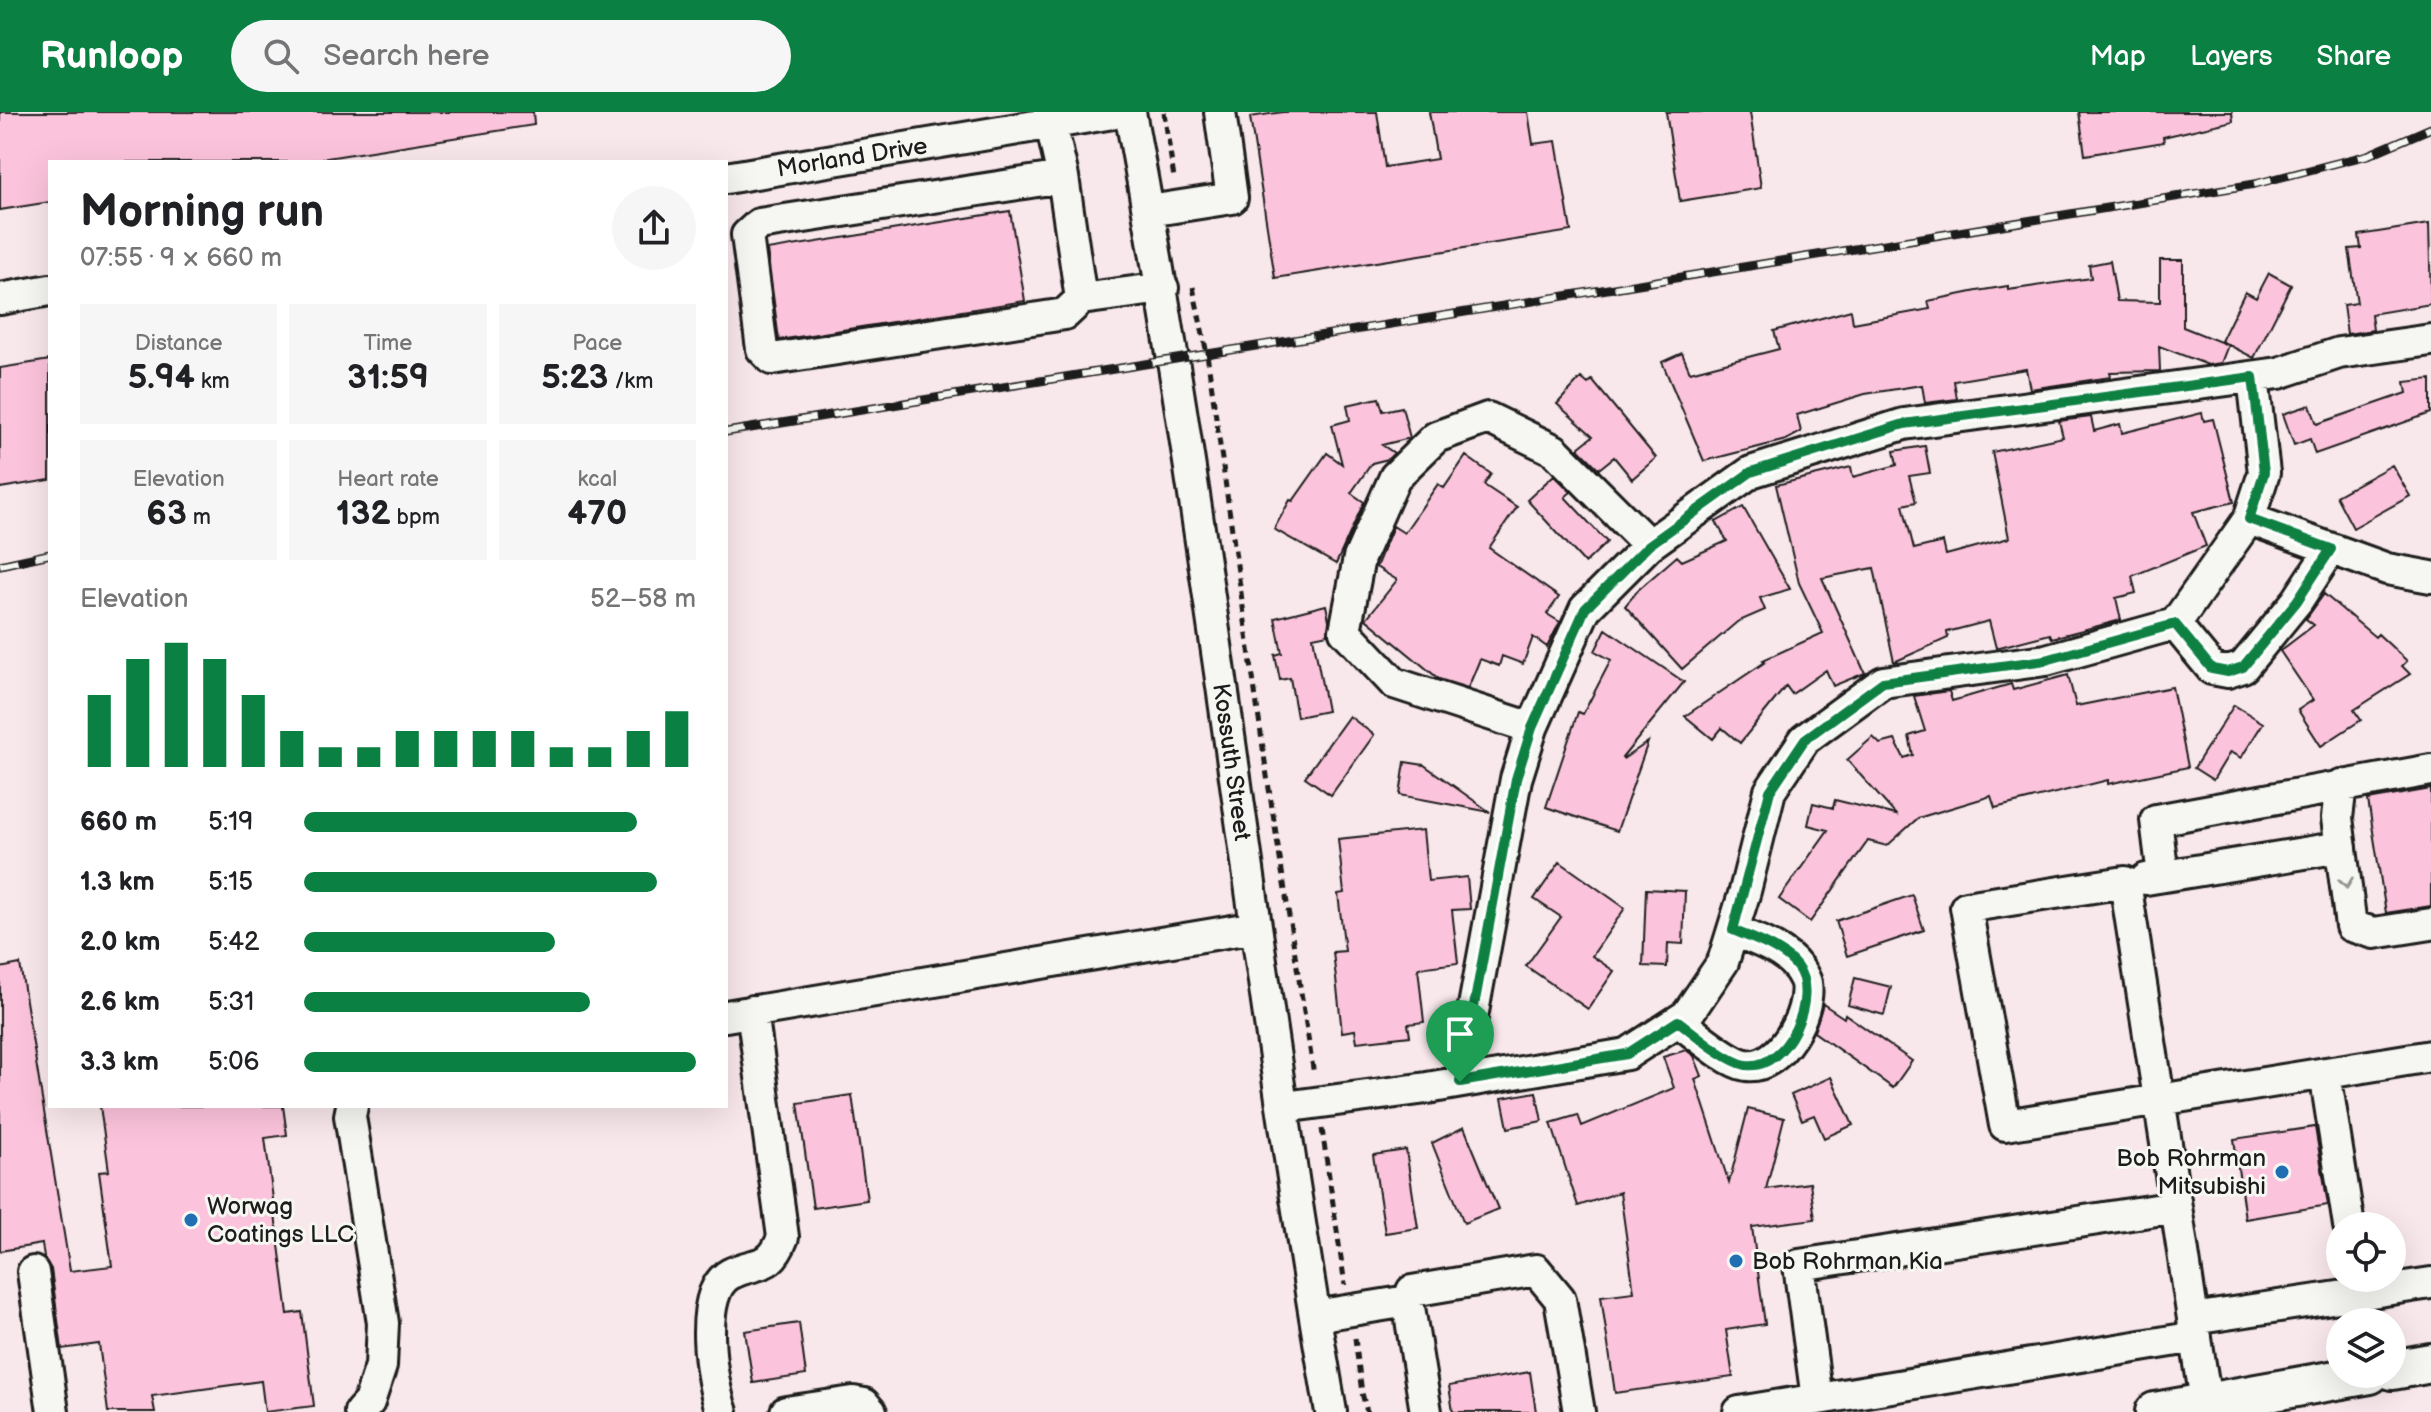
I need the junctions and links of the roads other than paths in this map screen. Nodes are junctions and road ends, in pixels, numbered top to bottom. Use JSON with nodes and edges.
{"nodes":[{"id":1,"x":1119,"y":112,"type":"edge"},
{"id":2,"x":1130,"y":112,"type":"edge"},
{"id":3,"x":1220,"y":112,"type":"edge"},
{"id":4,"x":1051,"y":124,"type":"junction"},
{"id":5,"x":738,"y":176,"type":"edge"},
{"id":6,"x":1063,"y":177,"type":"junction"},
{"id":7,"x":1149,"y":211,"type":"junction"},
{"id":8,"x":759,"y":224,"type":"junction"},
{"id":9,"x":1163,"y":288,"type":"junction"},
{"id":10,"x":48,"y":290,"type":"edge"},
{"id":11,"x":0,"y":299,"type":"edge"},
{"id":12,"x":1081,"y":299,"type":"junction"},
{"id":13,"x":2431,"y":340,"type":"edge"},
{"id":14,"x":2253,"y":377,"type":"junction"},
{"id":15,"x":2249,"y":519,"type":"junction"},
{"id":16,"x":1649,"y":545,"type":"junction"},
{"id":17,"x":2331,"y":549,"type":"junction"},
{"id":18,"x":2431,"y":577,"type":"edge"},
{"id":19,"x":2175,"y":624,"type":"junction"},
{"id":20,"x":1532,"y":728,"type":"junction"},
{"id":21,"x":2431,"y":770,"type":"edge"},
{"id":22,"x":2341,"y":785,"type":"junction"},
{"id":23,"x":2341,"y":847,"type":"junction"},
{"id":24,"x":2163,"y":876,"type":"junction"},
{"id":25,"x":2125,"y":882,"type":"junction"},
{"id":26,"x":2431,"y":924,"type":"edge"},
{"id":27,"x":1256,"y":927,"type":"junction"},
{"id":28,"x":1733,"y":930,"type":"junction"},
{"id":29,"x":739,"y":1014,"type":"edge"},
{"id":30,"x":1678,"y":1021,"type":"junction"},
{"id":31,"x":2431,"y":1056,"type":"edge"},
{"id":32,"x":2325,"y":1073,"type":"junction"},
{"id":33,"x":1460,"y":1082,"type":"junction"},
{"id":34,"x":2159,"y":1100,"type":"junction"},
{"id":35,"x":1284,"y":1107,"type":"junction"},
{"id":36,"x":352,"y":1108,"type":"edge"},
{"id":37,"x":2176,"y":1207,"type":"junction"},
{"id":38,"x":2347,"y":1212,"type":"edge"},
{"id":39,"x":33,"y":1272,"type":"dead end"},
{"id":40,"x":2431,"y":1283,"type":"edge"},
{"id":41,"x":2406,"y":1284,"type":"edge"},
{"id":42,"x":2336,"y":1292,"type":"edge"},
{"id":43,"x":1408,"y":1301,"type":"junction"},
{"id":44,"x":1315,"y":1316,"type":"junction"},
{"id":45,"x":2195,"y":1328,"type":"junction"},
{"id":46,"x":2431,"y":1363,"type":"edge"},
{"id":47,"x":2406,"y":1367,"type":"edge"},
{"id":48,"x":2326,"y":1383,"type":"edge"},
{"id":49,"x":1817,"y":1399,"type":"junction"},
{"id":50,"x":2207,"y":1407,"type":"edge"},
{"id":51,"x":53,"y":1412,"type":"edge"},
{"id":52,"x":360,"y":1412,"type":"edge"},
{"id":53,"x":722,"y":1412,"type":"edge"},
{"id":54,"x":786,"y":1412,"type":"edge"},
{"id":55,"x":871,"y":1412,"type":"edge"},
{"id":56,"x":1331,"y":1412,"type":"edge"},
{"id":57,"x":1426,"y":1412,"type":"edge"},
{"id":58,"x":1579,"y":1412,"type":"edge"},
{"id":59,"x":1739,"y":1412,"type":"edge"},
{"id":60,"x":2155,"y":1412,"type":"edge"}],
"edges":[{"from":1,"to":4,"type":"street","name":"Morland Drive"},
{"from":2,"to":7,"type":"street","name":"Kossuth Street"},
{"from":3,"to":7,"type":"street"},
{"from":4,"to":5,"type":"street","name":"Morland Drive"},
{"from":4,"to":6,"type":"street"},
{"from":5,"to":8,"type":"street"},
{"from":6,"to":8,"type":"street"},
{"from":6,"to":12,"type":"street"},
{"from":7,"to":9,"type":"street","name":"Kossuth Street"},
{"from":8,"to":12,"type":"street"},
{"from":9,"to":12,"type":"street"},
{"from":9,"to":27,"type":"street","name":"Kossuth Street"},
{"from":10,"to":11,"type":"street"},
{"from":13,"to":14,"type":"street"},
{"from":14,"to":15,"type":"street"},
{"from":14,"to":16,"type":"street"},
{"from":15,"to":17,"type":"street"},
{"from":15,"to":19,"type":"street"},
{"from":16,"to":20,"type":"street"},
{"from":16,"to":20,"type":"street"},
{"from":17,"to":18,"type":"street"},
{"from":17,"to":19,"type":"street"},
{"from":19,"to":28,"type":"street"},
{"from":20,"to":33,"type":"street"},
{"from":21,"to":22,"type":"street"},
{"from":22,"to":23,"type":"street"},
{"from":22,"to":24,"type":"street"},
{"from":23,"to":24,"type":"street"},
{"from":23,"to":26,"type":"street","one_way":true},
{"from":24,"to":25,"type":"street"},
{"from":25,"to":34,"type":"street"},
{"from":25,"to":34,"type":"street"},
{"from":27,"to":29,"type":"street"},
{"from":27,"to":35,"type":"street","name":"Kossuth Street"},
{"from":28,"to":30,"type":"street"},
{"from":28,"to":30,"type":"street"},
{"from":29,"to":53,"type":"street"},
{"from":30,"to":33,"type":"street"},
{"from":31,"to":32,"type":"street"},
{"from":32,"to":34,"type":"street"},
{"from":32,"to":38,"type":"street"},
{"from":33,"to":35,"type":"street"},
{"from":34,"to":37,"type":"street"},
{"from":35,"to":44,"type":"street","name":"Kossuth Street"},
{"from":36,"to":52,"type":"street"},
{"from":37,"to":45,"type":"street"},
{"from":37,"to":49,"type":"street"},
{"from":39,"to":51,"type":"street"},
{"from":40,"to":41,"type":"street"},
{"from":42,"to":45,"type":"street"},
{"from":43,"to":44,"type":"street"},
{"from":43,"to":57,"type":"street"},
{"from":43,"to":58,"type":"street"},
{"from":44,"to":56,"type":"street","name":"Kossuth Street"},
{"from":45,"to":49,"type":"street"},
{"from":45,"to":50,"type":"street"},
{"from":46,"to":47,"type":"main road"},
{"from":48,"to":50,"type":"main road"},
{"from":49,"to":59,"type":"street"},
{"from":50,"to":60,"type":"main road"},
{"from":54,"to":55,"type":"street"}]}
